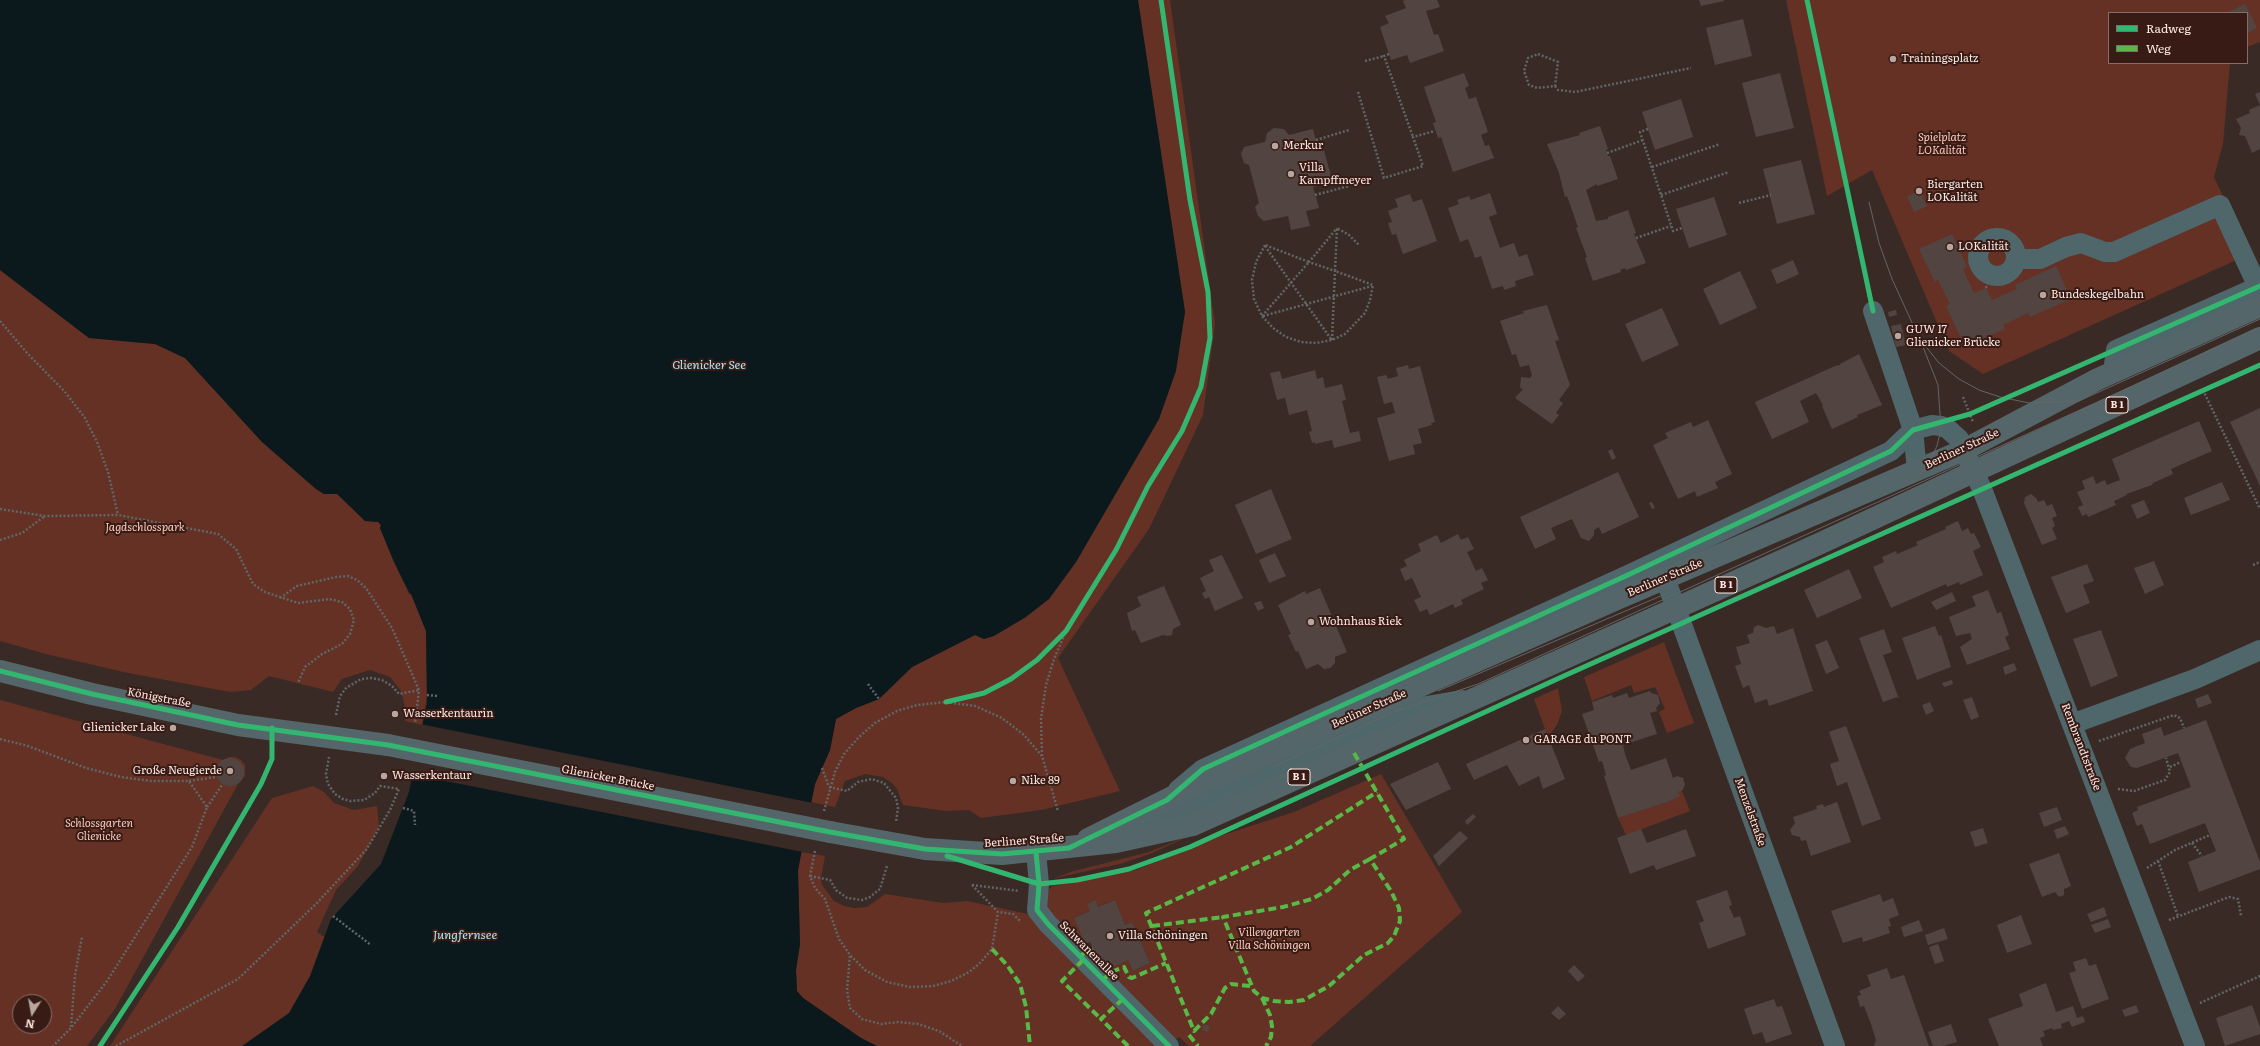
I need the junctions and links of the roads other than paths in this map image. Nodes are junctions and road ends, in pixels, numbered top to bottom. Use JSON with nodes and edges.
{"nodes":[{"id":1,"x":2017,"y":259,"type":"junction"},
{"id":2,"x":2259,"y":293,"type":"edge"},
{"id":3,"x":1873,"y":311,"type":"dead end"},
{"id":4,"x":2260,"y":338,"type":"edge"},
{"id":5,"x":1913,"y":430,"type":"junction"},
{"id":6,"x":1964,"y":450,"type":"junction"},
{"id":7,"x":1891,"y":451,"type":"junction"},
{"id":8,"x":1917,"y":470,"type":"junction"},
{"id":9,"x":1974,"y":472,"type":"junction"},
{"id":10,"x":1869,"y":491,"type":"junction"},
{"id":11,"x":1630,"y":574,"type":"junction"},
{"id":12,"x":1665,"y":578,"type":"junction"},
{"id":13,"x":1617,"y":599,"type":"junction"},
{"id":14,"x":1676,"y":608,"type":"junction"},
{"id":15,"x":2260,"y":650,"type":"edge"},
{"id":16,"x":0,"y":671,"type":"edge"},
{"id":17,"x":2072,"y":724,"type":"junction"},
{"id":18,"x":315,"y":733,"type":"joint"},
{"id":19,"x":1167,"y":800,"type":"junction"},
{"id":20,"x":896,"y":834,"type":"joint"},
{"id":21,"x":1069,"y":848,"type":"junction"},
{"id":22,"x":1036,"y":852,"type":"junction"},
{"id":23,"x":1169,"y":1046,"type":"edge"},
{"id":24,"x":1835,"y":1046,"type":"edge"},
{"id":25,"x":2195,"y":1046,"type":"edge"}],
"edges":[{"from":1,"to":1,"type":"street"},
{"from":1,"to":2,"type":"street"},
{"from":2,"to":6,"type":"main road","name":"Berliner Straße","number":"B 1"},
{"from":3,"to":5,"type":"street"},
{"from":4,"to":9,"type":"main road","name":"Berliner Straße","number":"B 1"},
{"from":5,"to":6,"type":"street","name":"Rembrandtstraße"},
{"from":5,"to":7,"type":"street"},
{"from":5,"to":8,"type":"street"},
{"from":6,"to":8,"type":"main road","name":"Berliner Straße","number":"B 1"},
{"from":6,"to":9,"type":"street","name":"Rembrandtstraße"},
{"from":7,"to":10,"type":"street"},
{"from":7,"to":11,"type":"street"},
{"from":8,"to":10,"type":"main road","name":"Berliner Straße","number":"B 1"},
{"from":9,"to":14,"type":"main road","name":"Berliner Straße","number":"B 1"},
{"from":9,"to":17,"type":"street","name":"Rembrandtstraße"},
{"from":10,"to":12,"type":"main road","name":"Berliner Straße","number":"B 1"},
{"from":11,"to":13,"type":"street"},
{"from":11,"to":19,"type":"street"},
{"from":12,"to":13,"type":"main road","name":"Berliner Straße","number":"B 1"},
{"from":12,"to":14,"type":"street","name":"Menzelstraße"},
{"from":13,"to":19,"type":"main road","name":"Berliner Straße","number":"B 1"},
{"from":14,"to":21,"type":"main road","name":"Berliner Straße","number":"B 1"},
{"from":14,"to":24,"type":"street","name":"Menzelstraße"},
{"from":15,"to":17,"type":"street"},
{"from":16,"to":18,"type":"main road","name":"Königstraße","number":"B 1"},
{"from":17,"to":25,"type":"street","name":"Rembrandtstraße"},
{"from":18,"to":20,"type":"main road","name":"Glienicker Brücke","number":"B 1","bridge":true},
{"from":19,"to":21,"type":"main road","name":"Berliner Straße","number":"B 1"},
{"from":20,"to":22,"type":"main road","name":"Berliner Straße","number":"B 1"},
{"from":21,"to":22,"type":"main road","name":"Berliner Straße","number":"B 1"},
{"from":22,"to":23,"type":"street","name":"Schwanenallee"}]}
